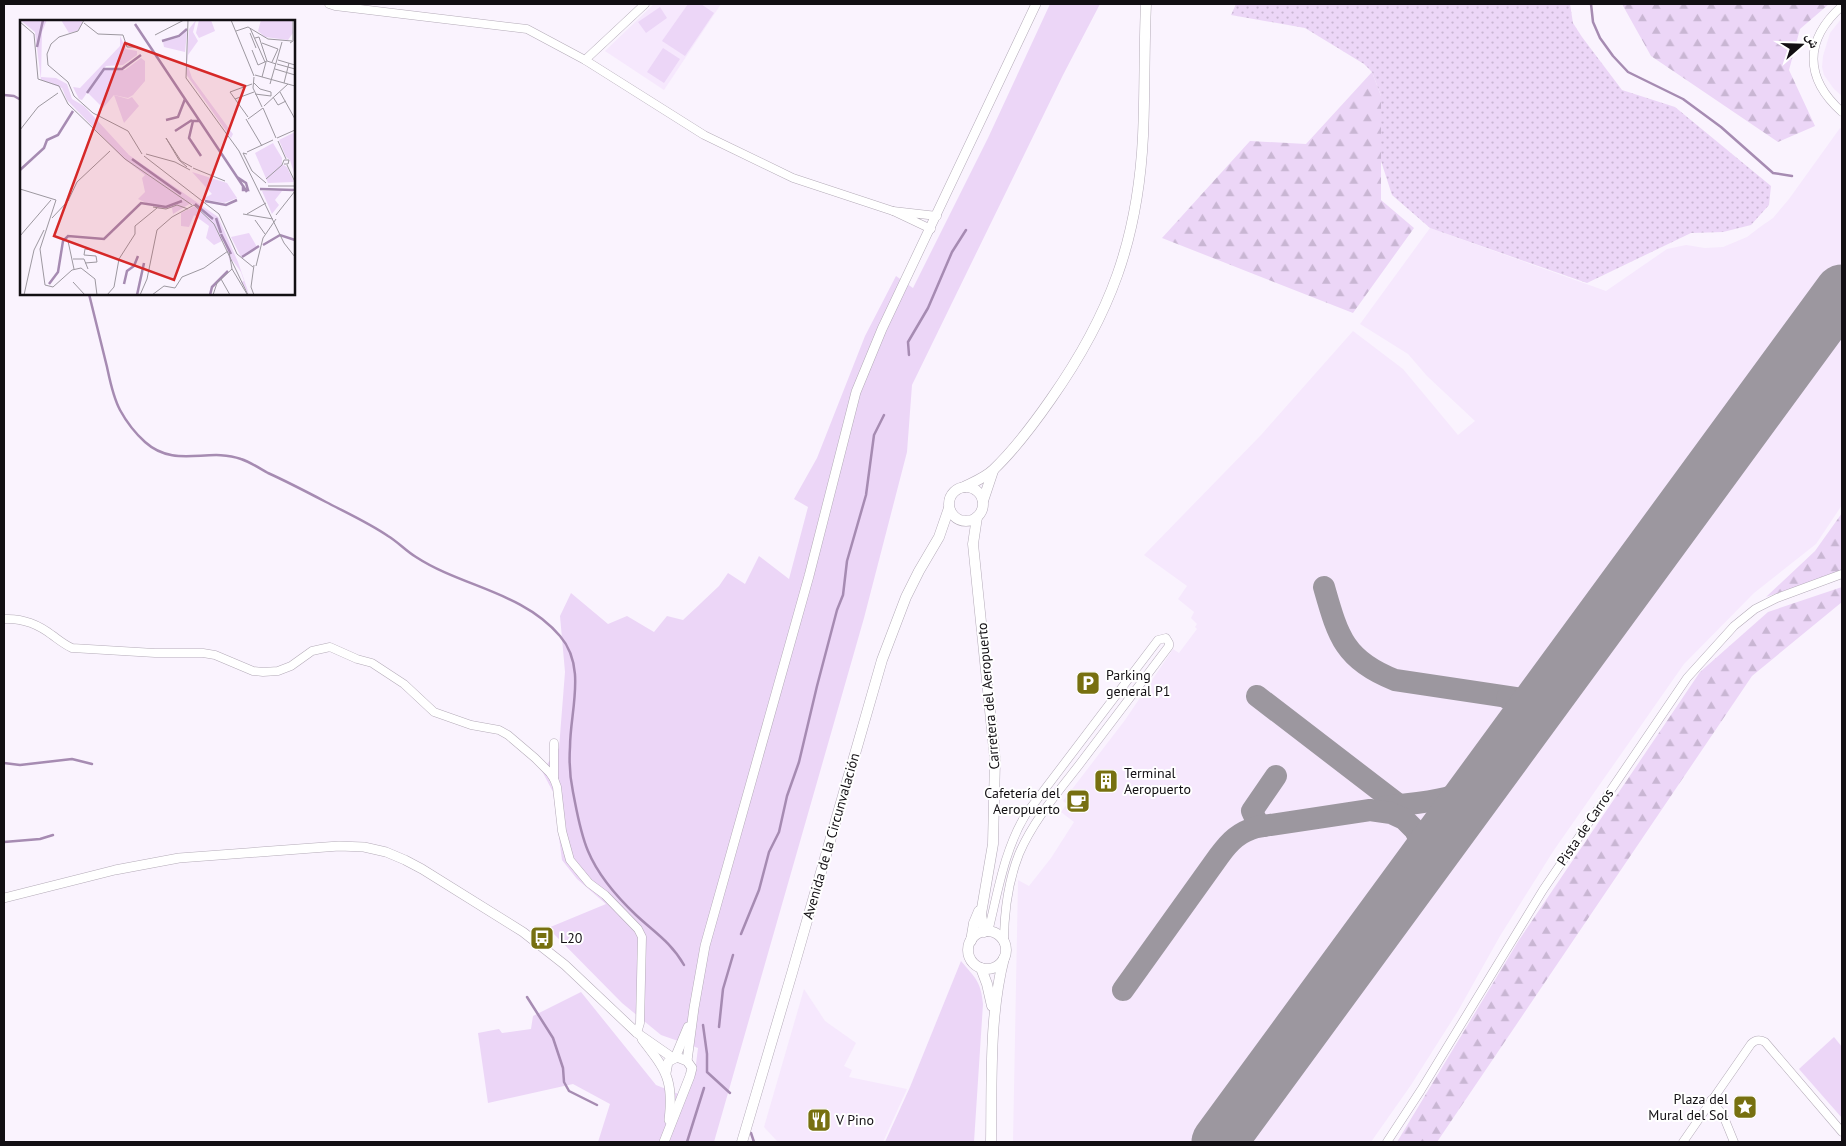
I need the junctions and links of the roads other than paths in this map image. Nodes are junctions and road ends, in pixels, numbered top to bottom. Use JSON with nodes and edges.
{"nodes":[{"id":1,"x":329,"y":4,"type":"edge"},
{"id":2,"x":645,"y":4,"type":"edge"},
{"id":3,"x":1036,"y":4,"type":"edge"},
{"id":4,"x":1146,"y":4,"type":"edge"},
{"id":5,"x":1842,"y":6,"type":"edge"},
{"id":6,"x":585,"y":60,"type":"junction"},
{"id":7,"x":1842,"y":112,"type":"edge"},
{"id":8,"x":893,"y":211,"type":"junction"},
{"id":9,"x":937,"y":216,"type":"junction"},
{"id":10,"x":930,"y":229,"type":"junction"},
{"id":11,"x":993,"y":471,"type":"junction"},
{"id":12,"x":964,"y":487,"type":"junction"},
{"id":13,"x":982,"y":501,"type":"junction"},
{"id":14,"x":949,"y":508,"type":"junction"},
{"id":15,"x":977,"y":517,"type":"junction"},
{"id":16,"x":961,"y":521,"type":"junction"},
{"id":17,"x":939,"y":537,"type":"junction"},
{"id":18,"x":974,"y":544,"type":"junction"},
{"id":19,"x":1842,"y":574,"type":"edge"},
{"id":20,"x":4,"y":619,"type":"edge"},
{"id":21,"x":1126,"y":683,"type":"junction"},
{"id":22,"x":1136,"y":690,"type":"junction"},
{"id":23,"x":1086,"y":737,"type":"junction"},
{"id":24,"x":554,"y":743,"type":"dead end"},
{"id":25,"x":1094,"y":744,"type":"junction"},
{"id":26,"x":554,"y":779,"type":"junction"},
{"id":27,"x":1045,"y":788,"type":"junction"},
{"id":28,"x":1056,"y":796,"type":"junction"},
{"id":29,"x":4,"y":898,"type":"edge"},
{"id":30,"x":981,"y":908,"type":"junction"},
{"id":31,"x":986,"y":932,"type":"junction"},
{"id":32,"x":971,"y":941,"type":"junction"},
{"id":33,"x":1004,"y":943,"type":"junction"},
{"id":34,"x":1004,"y":958,"type":"junction"},
{"id":35,"x":981,"y":968,"type":"junction"},
{"id":36,"x":694,"y":1011,"type":"junction"},
{"id":37,"x":994,"y":1030,"type":"junction"},
{"id":38,"x":637,"y":1033,"type":"junction"},
{"id":39,"x":674,"y":1058,"type":"junction"},
{"id":40,"x":688,"y":1061,"type":"junction"},
{"id":41,"x":667,"y":1075,"type":"junction"},
{"id":42,"x":688,"y":1080,"type":"junction"},
{"id":43,"x":1711,"y":1100,"type":"junction"},
{"id":44,"x":1842,"y":1132,"type":"edge"},
{"id":45,"x":665,"y":1140,"type":"edge"},
{"id":46,"x":742,"y":1142,"type":"edge"},
{"id":47,"x":990,"y":1142,"type":"edge"},
{"id":48,"x":1387,"y":1142,"type":"edge"},
{"id":49,"x":1682,"y":1142,"type":"edge"},
{"id":50,"x":1734,"y":1142,"type":"edge"}],
"edges":[{"from":1,"to":6,"type":"street"},
{"from":2,"to":6,"type":"street"},
{"from":3,"to":9,"type":"street"},
{"from":4,"to":11,"type":"main road"},
{"from":5,"to":7,"type":"street"},
{"from":6,"to":8,"type":"street"},
{"from":8,"to":9,"type":"street"},
{"from":8,"to":10,"type":"street"},
{"from":9,"to":10,"type":"street"},
{"from":10,"to":36,"type":"street"},
{"from":11,"to":12,"type":"main road"},
{"from":11,"to":13,"type":"main road"},
{"from":12,"to":13,"type":"main road"},
{"from":12,"to":14,"type":"main road"},
{"from":13,"to":15,"type":"main road"},
{"from":14,"to":16,"type":"main road"},
{"from":14,"to":17,"type":"main road"},
{"from":15,"to":16,"type":"main road"},
{"from":15,"to":18,"type":"main road","name":"Carretera del Aeropuerto"},
{"from":16,"to":17,"type":"main road"},
{"from":16,"to":18,"type":"main road","name":"Carretera del Aeropuerto"},
{"from":17,"to":46,"type":"main road","name":"Avenida de la Circunvalación"},
{"from":18,"to":30,"type":"main road","name":"Carretera del Aeropuerto"},
{"from":19,"to":48,"type":"street","name":"Pista de Carros"},
{"from":20,"to":26,"type":"street"},
{"from":21,"to":22,"type":"street"},
{"from":21,"to":22,"type":"street"},
{"from":21,"to":23,"type":"street"},
{"from":22,"to":25,"type":"street"},
{"from":23,"to":25,"type":"street"},
{"from":23,"to":27,"type":"street"},
{"from":24,"to":26,"type":"street"},
{"from":25,"to":28,"type":"street"},
{"from":26,"to":38,"type":"street"},
{"from":27,"to":28,"type":"street"},
{"from":27,"to":31,"type":"street"},
{"from":28,"to":33,"type":"street"},
{"from":29,"to":38,"type":"street"},
{"from":30,"to":31,"type":"main road","name":"Carretera del Aeropuerto"},
{"from":30,"to":32,"type":"main road","name":"Carretera del Aeropuerto"},
{"from":31,"to":32,"type":"main road"},
{"from":31,"to":33,"type":"main road"},
{"from":32,"to":35,"type":"main road"},
{"from":33,"to":34,"type":"main road"},
{"from":34,"to":35,"type":"main road"},
{"from":34,"to":37,"type":"main road"},
{"from":35,"to":37,"type":"main road"},
{"from":36,"to":39,"type":"street"},
{"from":36,"to":40,"type":"street"},
{"from":37,"to":47,"type":"main road"},
{"from":38,"to":39,"type":"street"},
{"from":38,"to":41,"type":"street"},
{"from":39,"to":40,"type":"street"},
{"from":39,"to":41,"type":"street"},
{"from":40,"to":42,"type":"street"},
{"from":41,"to":42,"type":"street"},
{"from":41,"to":45,"type":"street"},
{"from":42,"to":45,"type":"street"},
{"from":43,"to":44,"type":"street"},
{"from":43,"to":49,"type":"street"},
{"from":43,"to":50,"type":"street"}]}
